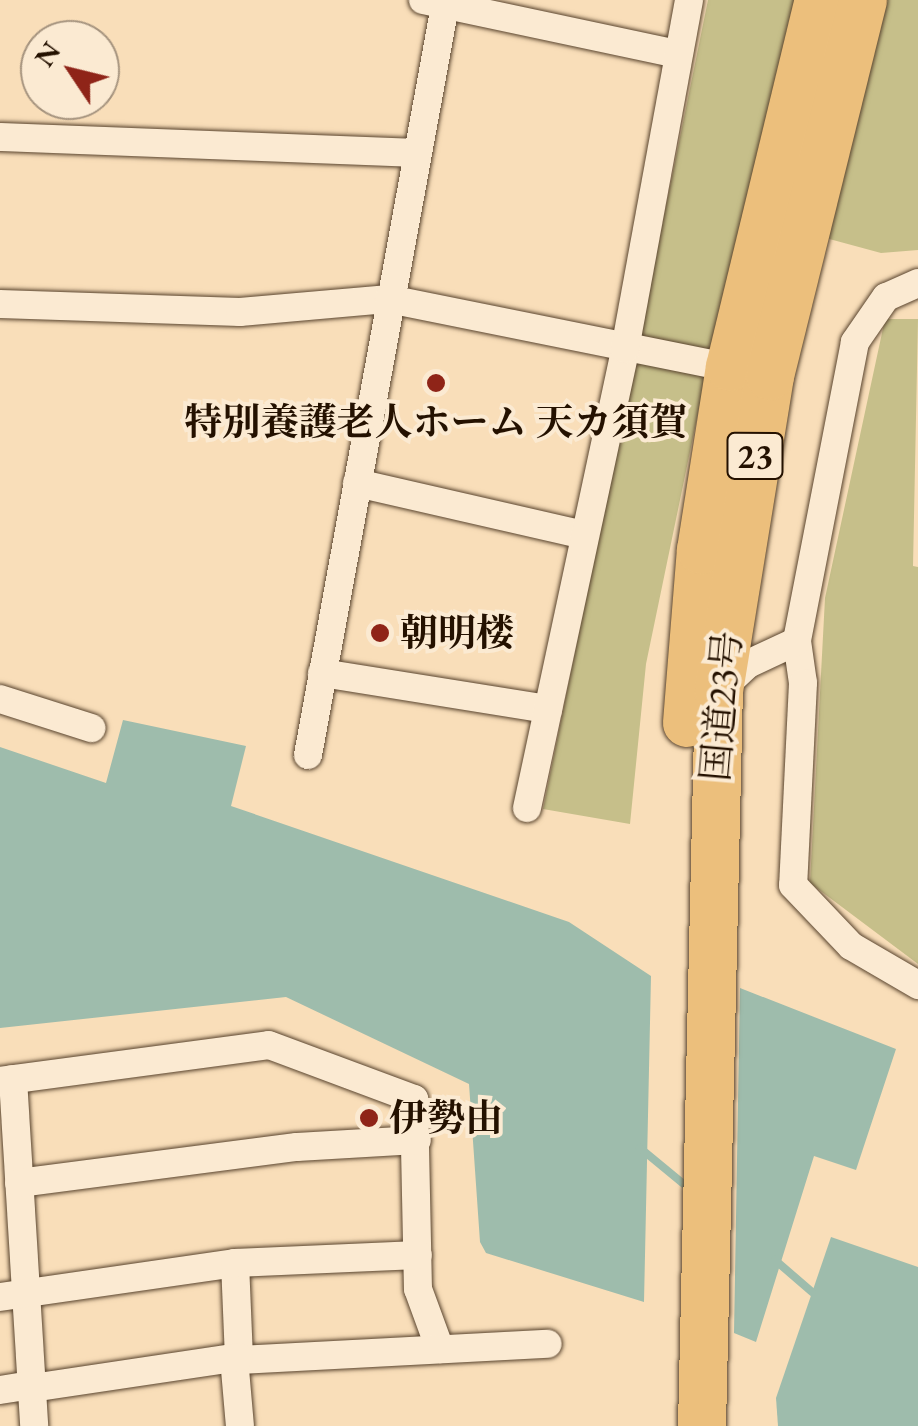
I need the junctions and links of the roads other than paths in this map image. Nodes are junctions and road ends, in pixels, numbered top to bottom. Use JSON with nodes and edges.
{"nodes":[{"id":1,"x":689,"y":0,"type":"edge"},
{"id":2,"x":819,"y":0,"type":"edge"},
{"id":3,"x":862,"y":0,"type":"edge"},
{"id":4,"x":438,"y":1,"type":"edge"},
{"id":5,"x":678,"y":54,"type":"junction"},
{"id":6,"x":0,"y":138,"type":"edge"},
{"id":7,"x":416,"y":153,"type":"junction"},
{"id":8,"x":918,"y":284,"type":"edge"},
{"id":9,"x":390,"y":299,"type":"junction"},
{"id":10,"x":0,"y":304,"type":"edge"},
{"id":11,"x":625,"y":349,"type":"junction"},
{"id":12,"x":750,"y":372,"type":"junction"},
{"id":13,"x":357,"y":483,"type":"junction"},
{"id":14,"x":584,"y":535,"type":"junction"},
{"id":15,"x":797,"y":640,"type":"junction"},
{"id":16,"x":322,"y":673,"type":"junction"},
{"id":17,"x":719,"y":690,"type":"junction"},
{"id":18,"x":0,"y":699,"type":"edge"},
{"id":19,"x":548,"y":709,"type":"junction"},
{"id":20,"x":91,"y":728,"type":"dead end"},
{"id":21,"x":308,"y":755,"type":"dead end"},
{"id":22,"x":527,"y":808,"type":"dead end"},
{"id":23,"x":696,"y":922,"type":"junction"},
{"id":24,"x":918,"y":985,"type":"edge"},
{"id":25,"x":7,"y":1080,"type":"edge"},
{"id":26,"x":417,"y":1140,"type":"junction"},
{"id":27,"x":13,"y":1188,"type":"edge"},
{"id":28,"x":418,"y":1256,"type":"junction"},
{"id":29,"x":235,"y":1264,"type":"junction"},
{"id":30,"x":13,"y":1295,"type":"edge"},
{"id":31,"x":548,"y":1344,"type":"dead end"},
{"id":32,"x":440,"y":1349,"type":"junction"},
{"id":33,"x":237,"y":1358,"type":"junction"},
{"id":34,"x":32,"y":1386,"type":"junction"},
{"id":35,"x":0,"y":1390,"type":"edge"},
{"id":36,"x":686,"y":1407,"type":"edge"},
{"id":37,"x":34,"y":1426,"type":"edge"},
{"id":38,"x":240,"y":1426,"type":"edge"}],
"edges":[{"from":1,"to":5,"type":"street"},
{"from":2,"to":12,"type":"highway","name":"国道23号","number":"23"},
{"from":3,"to":12,"type":"highway","name":"国道23号","number":"23"},
{"from":4,"to":5,"type":"street"},
{"from":4,"to":7,"type":"street"},
{"from":5,"to":11,"type":"street"},
{"from":6,"to":7,"type":"street"},
{"from":7,"to":9,"type":"street"},
{"from":8,"to":15,"type":"street"},
{"from":9,"to":10,"type":"street"},
{"from":9,"to":11,"type":"street"},
{"from":9,"to":13,"type":"street"},
{"from":11,"to":12,"type":"street"},
{"from":11,"to":14,"type":"street"},
{"from":12,"to":17,"type":"highway","name":"国道23号","number":"23"},
{"from":12,"to":23,"type":"highway","name":"国道23号","number":"23"},
{"from":13,"to":14,"type":"street"},
{"from":13,"to":16,"type":"street"},
{"from":14,"to":19,"type":"street"},
{"from":15,"to":17,"type":"street"},
{"from":15,"to":24,"type":"street"},
{"from":16,"to":19,"type":"street"},
{"from":16,"to":21,"type":"street"},
{"from":17,"to":23,"type":"highway","name":"国道23号","number":"23"},
{"from":18,"to":20,"type":"street"},
{"from":19,"to":22,"type":"street"},
{"from":23,"to":36,"type":"highway","name":"国道23号","number":"23"},
{"from":25,"to":26,"type":"street"},
{"from":25,"to":27,"type":"street"},
{"from":26,"to":27,"type":"street"},
{"from":26,"to":28,"type":"street"},
{"from":27,"to":30,"type":"street"},
{"from":28,"to":29,"type":"street"},
{"from":28,"to":32,"type":"street"},
{"from":29,"to":30,"type":"street"},
{"from":29,"to":33,"type":"street"},
{"from":30,"to":34,"type":"street"},
{"from":31,"to":32,"type":"street"},
{"from":32,"to":33,"type":"street"},
{"from":33,"to":34,"type":"street"},
{"from":33,"to":38,"type":"street"},
{"from":34,"to":35,"type":"street"},
{"from":34,"to":37,"type":"street"}]}
